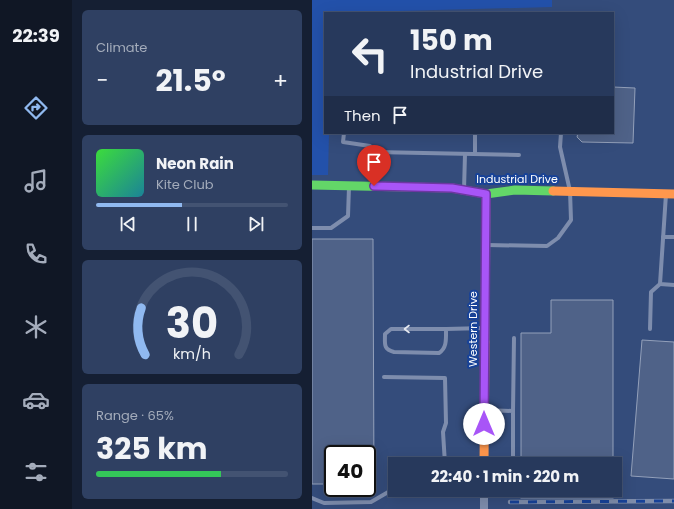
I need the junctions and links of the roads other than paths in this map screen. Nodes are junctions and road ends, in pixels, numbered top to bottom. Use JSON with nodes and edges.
{"nodes":[{"id":1,"x":344,"y":134,"type":"edge"},
{"id":2,"x":475,"y":134,"type":"edge"},
{"id":3,"x":561,"y":134,"type":"edge"},
{"id":4,"x":375,"y":152,"type":"junction"},
{"id":5,"x":465,"y":154,"type":"junction"},
{"id":6,"x":475,"y":154,"type":"junction"},
{"id":7,"x":519,"y":155,"type":"dead end"},
{"id":8,"x":312,"y":184,"type":"edge"},
{"id":9,"x":349,"y":186,"type":"junction"},
{"id":10,"x":374,"y":186,"type":"junction"},
{"id":11,"x":464,"y":190,"type":"junction"},
{"id":12,"x":570,"y":191,"type":"junction"},
{"id":13,"x":486,"y":194,"type":"junction"},
{"id":14,"x":670,"y":194,"type":"edge"},
{"id":15,"x":312,"y":228,"type":"edge"},
{"id":16,"x":663,"y":237,"type":"junction"},
{"id":17,"x":674,"y":238,"type":"edge"},
{"id":18,"x":485,"y":245,"type":"junction"},
{"id":19,"x":660,"y":284,"type":"junction"},
{"id":20,"x":674,"y":285,"type":"edge"},
{"id":21,"x":484,"y":328,"type":"junction"},
{"id":22,"x":446,"y":329,"type":"junction"},
{"id":23,"x":650,"y":329,"type":"dead end"},
{"id":24,"x":514,"y":338,"type":"dead end"},
{"id":25,"x":384,"y":377,"type":"dead end"},
{"id":26,"x":484,"y":410,"type":"junction"},
{"id":27,"x":513,"y":411,"type":"junction"},
{"id":28,"x":445,"y":457,"type":"edge"},
{"id":29,"x":484,"y":457,"type":"edge"},
{"id":30,"x":513,"y":457,"type":"edge"},
{"id":31,"x":388,"y":492,"type":"edge"},
{"id":32,"x":484,"y":497,"type":"edge"},
{"id":33,"x":312,"y":498,"type":"edge"},
{"id":34,"x":484,"y":509,"type":"edge"}],
"edges":[{"from":1,"to":4,"type":"lane"},
{"from":2,"to":6,"type":"lane"},
{"from":3,"to":12,"type":"lane"},
{"from":4,"to":5,"type":"lane"},
{"from":4,"to":10,"type":"lane"},
{"from":5,"to":6,"type":"lane"},
{"from":5,"to":11,"type":"lane"},
{"from":6,"to":7,"type":"lane"},
{"from":8,"to":9,"type":"street","name":"Industrial Drive"},
{"from":9,"to":10,"type":"street","name":"Industrial Drive"},
{"from":9,"to":15,"type":"lane"},
{"from":10,"to":11,"type":"street","name":"Industrial Drive"},
{"from":11,"to":13,"type":"street","name":"Industrial Drive"},
{"from":12,"to":13,"type":"street","name":"Industrial Drive"},
{"from":12,"to":14,"type":"street","name":"Industrial Drive"},
{"from":12,"to":18,"type":"lane"},
{"from":13,"to":18,"type":"street","name":"Western Drive"},
{"from":14,"to":16,"type":"lane"},
{"from":16,"to":17,"type":"lane"},
{"from":16,"to":19,"type":"lane"},
{"from":18,"to":21,"type":"street","name":"Western Drive"},
{"from":19,"to":20,"type":"lane"},
{"from":19,"to":23,"type":"lane"},
{"from":21,"to":22,"type":"lane"},
{"from":21,"to":26,"type":"street","name":"Western Drive"},
{"from":22,"to":22,"type":"lane","one_way":true},
{"from":24,"to":27,"type":"lane"},
{"from":25,"to":28,"type":"lane"},
{"from":26,"to":27,"type":"lane"},
{"from":26,"to":29,"type":"street","name":"Western Drive"},
{"from":27,"to":30,"type":"lane"},
{"from":31,"to":33,"type":"lane"},
{"from":32,"to":34,"type":"street"}]}
